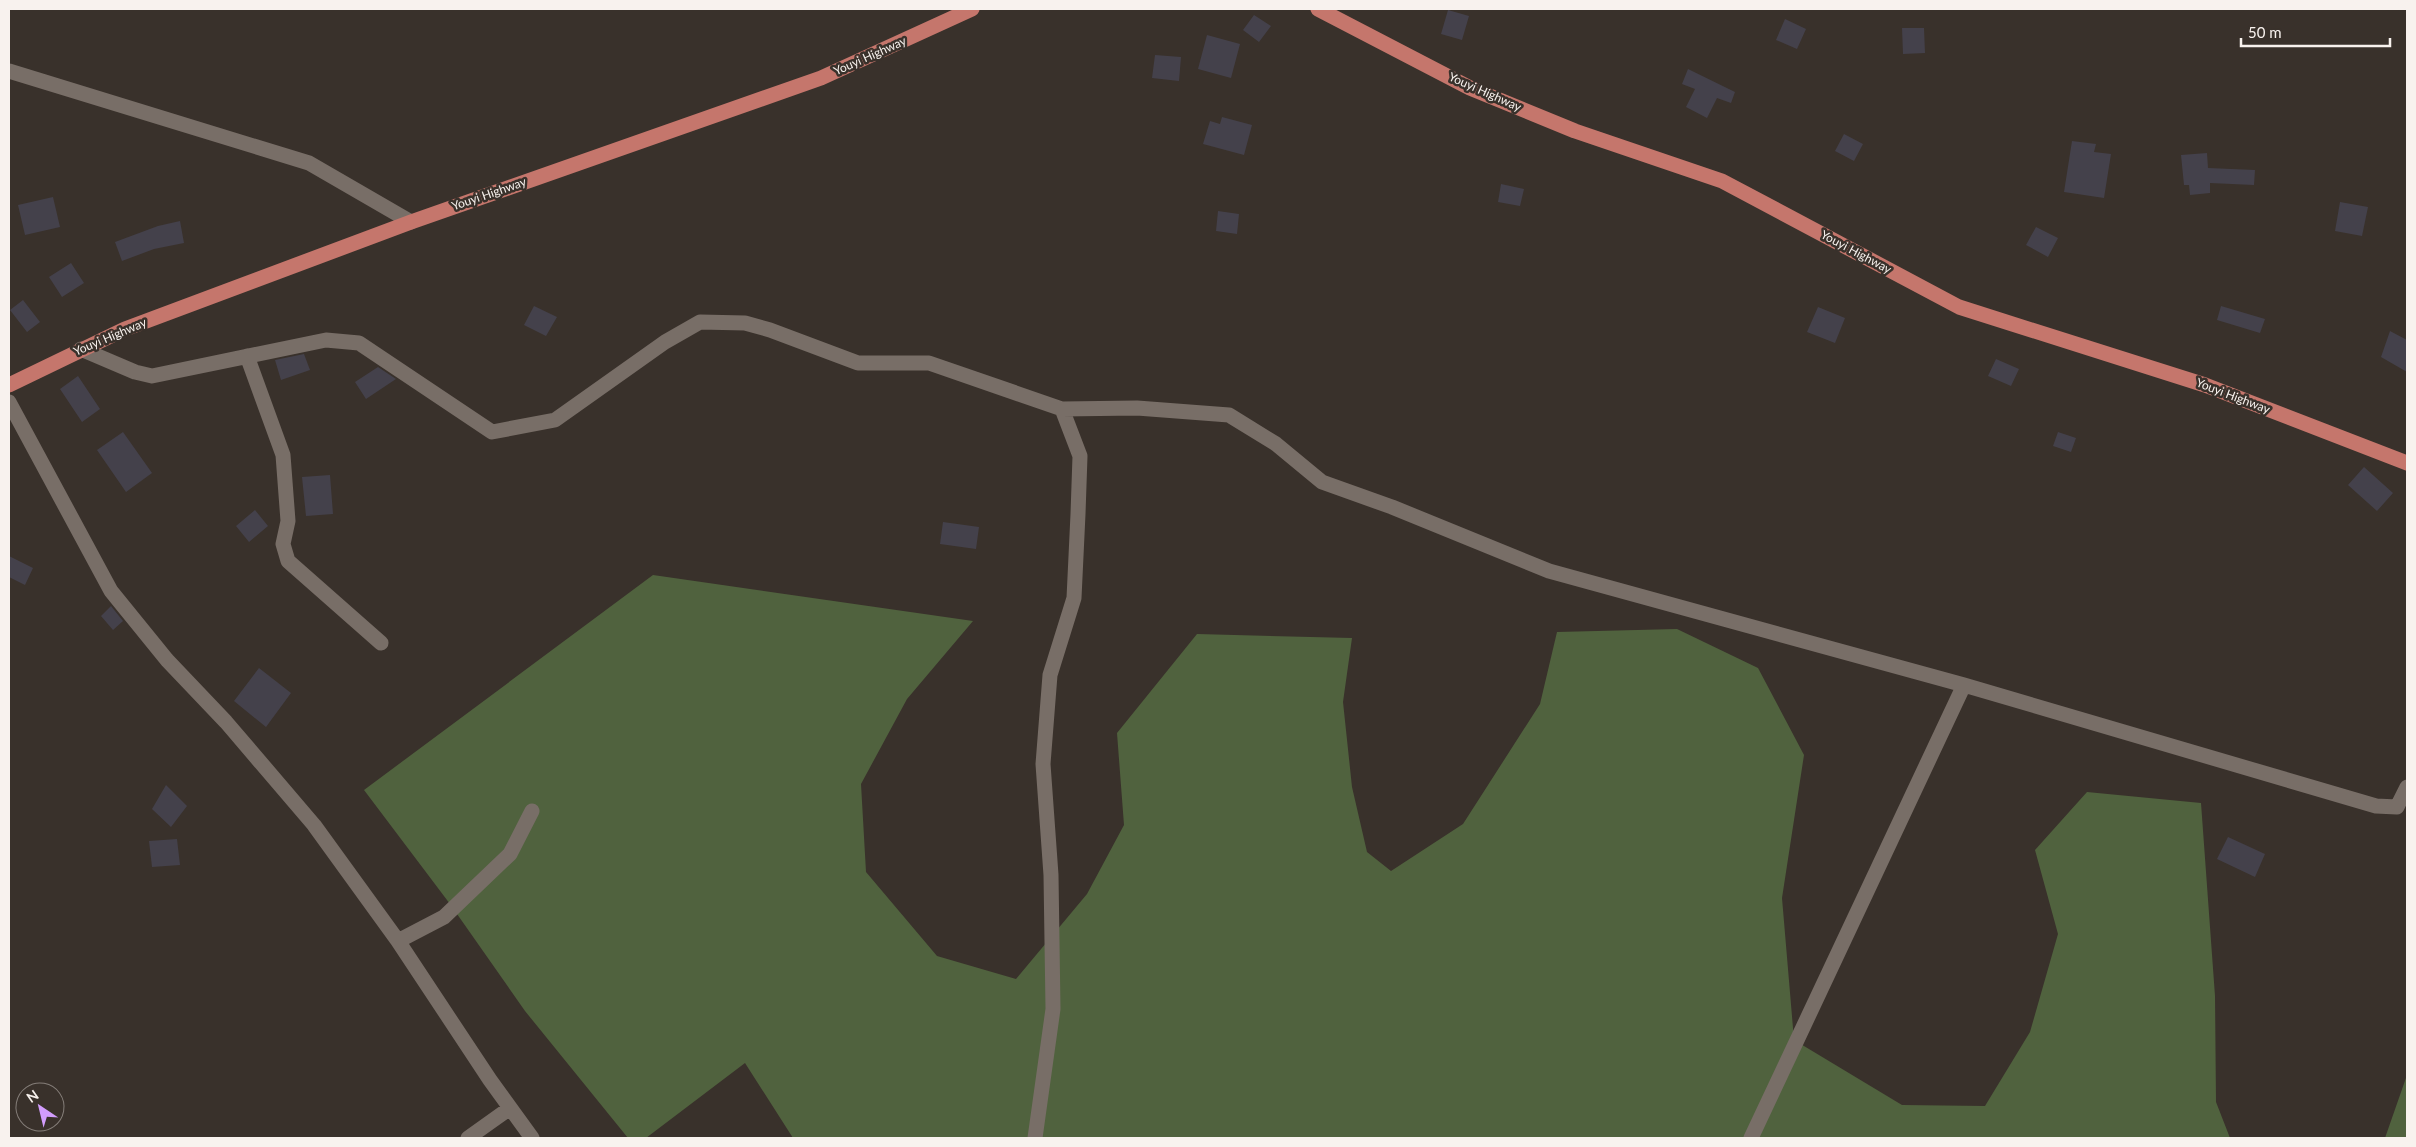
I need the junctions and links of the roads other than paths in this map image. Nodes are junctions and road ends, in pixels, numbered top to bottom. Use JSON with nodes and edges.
{"nodes":[{"id":1,"x":972,"y":9,"type":"edge"},
{"id":2,"x":1318,"y":9,"type":"edge"},
{"id":3,"x":9,"y":71,"type":"edge"},
{"id":4,"x":411,"y":222,"type":"junction"},
{"id":5,"x":81,"y":350,"type":"junction"},
{"id":6,"x":247,"y":356,"type":"junction"},
{"id":7,"x":9,"y":386,"type":"edge"},
{"id":8,"x":9,"y":402,"type":"edge"},
{"id":9,"x":1062,"y":409,"type":"junction"},
{"id":10,"x":2407,"y":463,"type":"edge"},
{"id":11,"x":381,"y":643,"type":"dead end"},
{"id":12,"x":1964,"y":685,"type":"junction"},
{"id":13,"x":2407,"y":787,"type":"edge"},
{"id":14,"x":532,"y":811,"type":"dead end"},
{"id":15,"x":398,"y":941,"type":"junction"},
{"id":16,"x":510,"y":1108,"type":"junction"},
{"id":17,"x":468,"y":1138,"type":"edge"},
{"id":18,"x":532,"y":1138,"type":"edge"},
{"id":19,"x":1035,"y":1138,"type":"edge"},
{"id":20,"x":1751,"y":1138,"type":"edge"}],
"edges":[{"from":1,"to":4,"type":"main road","name":"Youyi Highway"},
{"from":2,"to":10,"type":"main road","name":"Youyi Highway"},
{"from":3,"to":4,"type":"street"},
{"from":4,"to":5,"type":"main road","name":"Youyi Highway"},
{"from":5,"to":6,"type":"street"},
{"from":5,"to":7,"type":"main road","name":"Youyi Highway"},
{"from":6,"to":9,"type":"street"},
{"from":6,"to":11,"type":"street"},
{"from":8,"to":15,"type":"street"},
{"from":9,"to":12,"type":"street"},
{"from":9,"to":19,"type":"street"},
{"from":12,"to":13,"type":"street"},
{"from":12,"to":20,"type":"street"},
{"from":14,"to":15,"type":"street"},
{"from":15,"to":16,"type":"street"},
{"from":16,"to":17,"type":"street"},
{"from":16,"to":18,"type":"street"}]}
